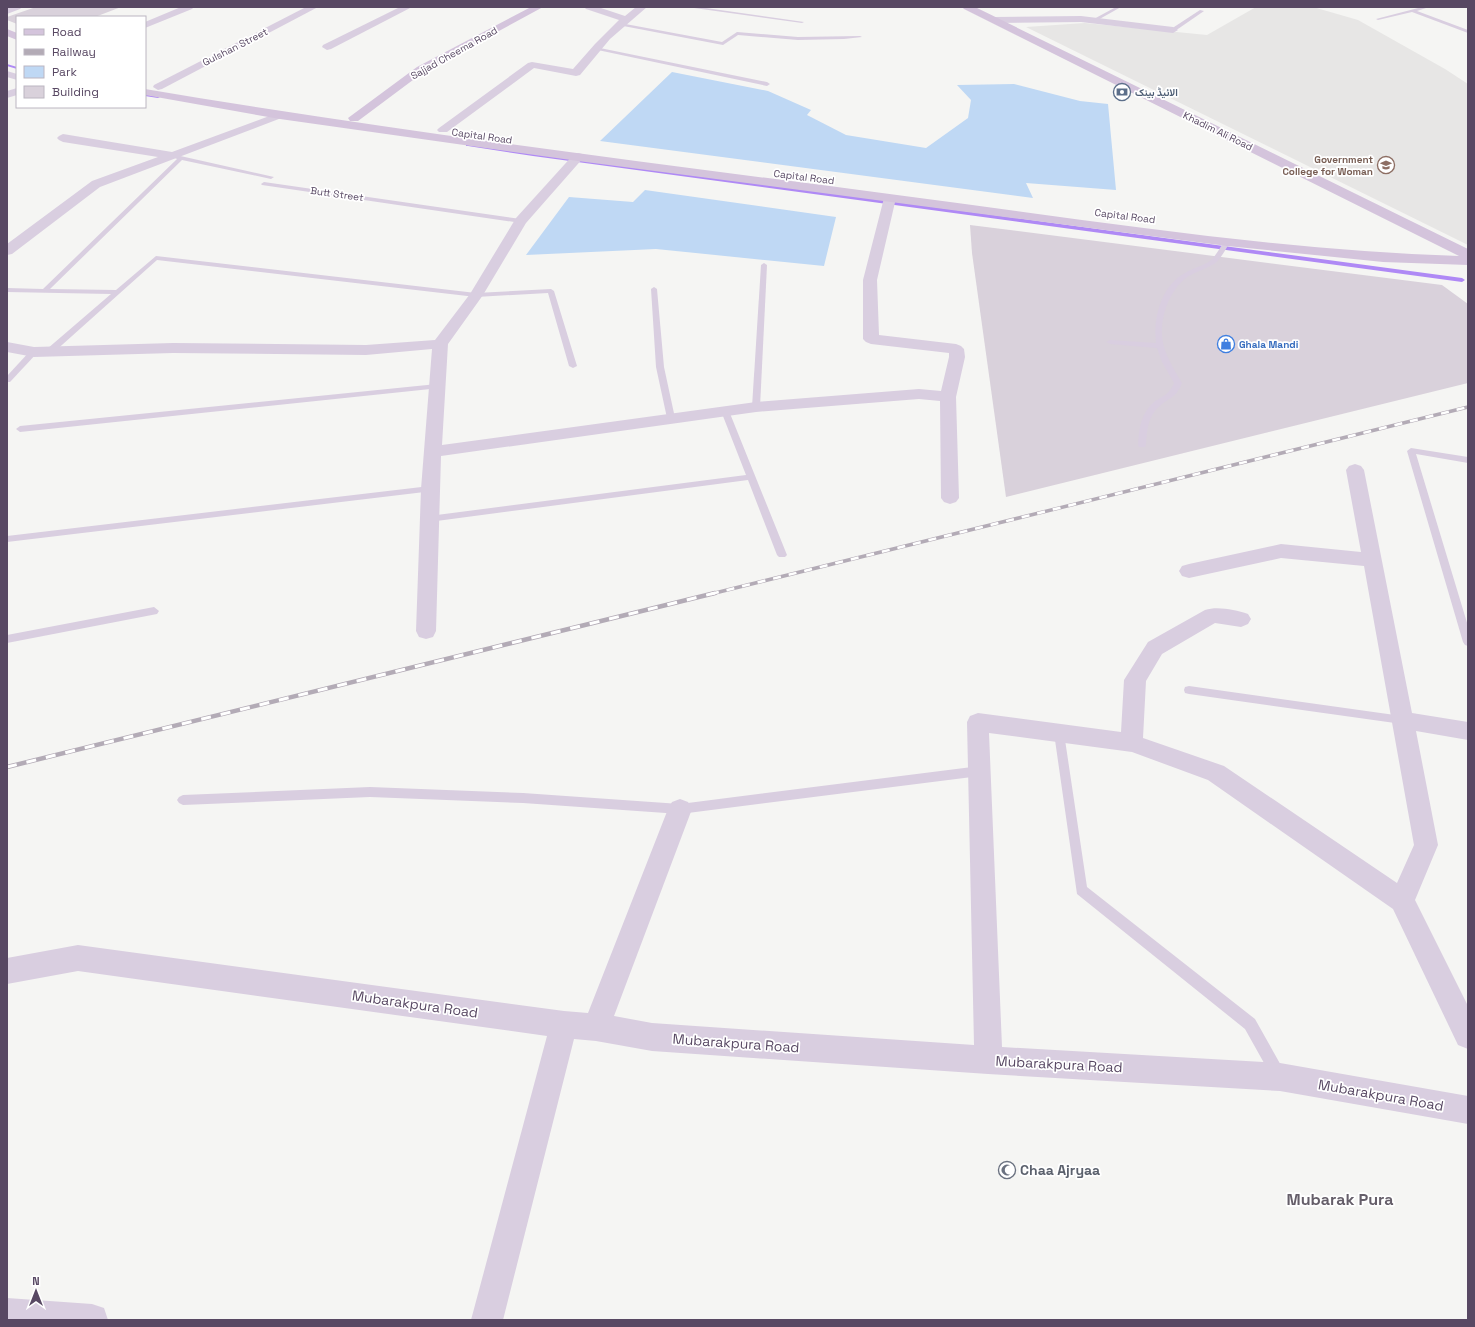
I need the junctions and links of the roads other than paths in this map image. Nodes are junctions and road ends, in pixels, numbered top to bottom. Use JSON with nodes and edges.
{"nodes":[{"id":1,"x":17,"y":7,"type":"edge"},
{"id":2,"x":189,"y":7,"type":"edge"},
{"id":3,"x":313,"y":7,"type":"edge"},
{"id":4,"x":407,"y":7,"type":"edge"},
{"id":5,"x":538,"y":7,"type":"edge"},
{"id":6,"x":589,"y":7,"type":"edge"},
{"id":7,"x":642,"y":7,"type":"edge"},
{"id":8,"x":689,"y":7,"type":"edge"},
{"id":9,"x":967,"y":7,"type":"edge"},
{"id":10,"x":1118,"y":7,"type":"edge"},
{"id":11,"x":1428,"y":7,"type":"edge"},
{"id":12,"x":7,"y":11,"type":"edge"},
{"id":13,"x":1073,"y":11,"type":"dead end"},
{"id":14,"x":1202,"y":11,"type":"dead end"},
{"id":15,"x":1413,"y":11,"type":"junction"},
{"id":16,"x":1378,"y":18,"type":"dead end"},
{"id":17,"x":1082,"y":19,"type":"junction"},
{"id":18,"x":994,"y":20,"type":"junction"},
{"id":19,"x":1094,"y":20,"type":"junction"},
{"id":20,"x":622,"y":22,"type":"junction"},
{"id":21,"x":802,"y":22,"type":"dead end"},
{"id":22,"x":146,"y":25,"type":"edge"},
{"id":23,"x":1173,"y":30,"type":"joint"},
{"id":24,"x":7,"y":32,"type":"edge"},
{"id":25,"x":1468,"y":32,"type":"edge"},
{"id":26,"x":16,"y":36,"type":"edge"},
{"id":27,"x":860,"y":37,"type":"dead end"},
{"id":28,"x":327,"y":47,"type":"dead end"},
{"id":29,"x":595,"y":48,"type":"junction"},
{"id":30,"x":146,"y":84,"type":"edge"},
{"id":31,"x":767,"y":84,"type":"dead end"},
{"id":32,"x":158,"y":87,"type":"junction"},
{"id":33,"x":146,"y":92,"type":"edge"},
{"id":34,"x":280,"y":114,"type":"junction"},
{"id":35,"x":354,"y":118,"type":"junction"},
{"id":36,"x":443,"y":130,"type":"junction"},
{"id":37,"x":63,"y":138,"type":"dead end"},
{"id":38,"x":582,"y":154,"type":"junction"},
{"id":39,"x":177,"y":157,"type":"junction"},
{"id":40,"x":890,"y":198,"type":"junction"},
{"id":41,"x":521,"y":222,"type":"junction"},
{"id":42,"x":1205,"y":226,"type":"dead end"},
{"id":43,"x":1226,"y":242,"type":"junction"},
{"id":44,"x":1386,"y":245,"type":"dead end"},
{"id":45,"x":7,"y":252,"type":"edge"},
{"id":46,"x":1467,"y":256,"type":"edge"},
{"id":47,"x":764,"y":265,"type":"dead end"},
{"id":48,"x":654,"y":288,"type":"dead end"},
{"id":49,"x":7,"y":290,"type":"edge"},
{"id":50,"x":44,"y":291,"type":"junction"},
{"id":51,"x":117,"y":292,"type":"junction"},
{"id":52,"x":476,"y":295,"type":"junction"},
{"id":53,"x":1110,"y":342,"type":"dead end"},
{"id":54,"x":440,"y":344,"type":"junction"},
{"id":55,"x":1160,"y":346,"type":"junction"},
{"id":56,"x":7,"y":347,"type":"edge"},
{"id":57,"x":50,"y":351,"type":"junction"},
{"id":58,"x":34,"y":352,"type":"junction"},
{"id":59,"x":573,"y":366,"type":"dead end"},
{"id":60,"x":7,"y":380,"type":"edge"},
{"id":61,"x":437,"y":386,"type":"junction"},
{"id":62,"x":948,"y":397,"type":"junction"},
{"id":63,"x":756,"y":406,"type":"junction"},
{"id":64,"x":725,"y":411,"type":"junction"},
{"id":65,"x":671,"y":418,"type":"junction"},
{"id":66,"x":20,"y":429,"type":"dead end"},
{"id":67,"x":1142,"y":445,"type":"dead end"},
{"id":68,"x":434,"y":452,"type":"junction"},
{"id":69,"x":1468,"y":460,"type":"edge"},
{"id":70,"x":1355,"y":470,"type":"dead end"},
{"id":71,"x":751,"y":477,"type":"junction"},
{"id":72,"x":430,"y":489,"type":"junction"},
{"id":73,"x":950,"y":498,"type":"dead end"},
{"id":74,"x":429,"y":520,"type":"junction"},
{"id":75,"x":7,"y":539,"type":"edge"},
{"id":76,"x":782,"y":555,"type":"dead end"},
{"id":77,"x":1372,"y":560,"type":"junction"},
{"id":78,"x":1189,"y":571,"type":"dead end"},
{"id":79,"x":154,"y":611,"type":"dead end"},
{"id":80,"x":1241,"y":619,"type":"dead end"},
{"id":81,"x":426,"y":630,"type":"dead end"},
{"id":82,"x":7,"y":639,"type":"edge"},
{"id":83,"x":1468,"y":642,"type":"edge"},
{"id":84,"x":1189,"y":690,"type":"dead end"},
{"id":85,"x":1402,"y":720,"type":"junction"},
{"id":86,"x":1468,"y":731,"type":"edge"},
{"id":87,"x":1059,"y":733,"type":"junction"},
{"id":88,"x":1132,"y":743,"type":"junction"},
{"id":89,"x":980,"y":771,"type":"junction"},
{"id":90,"x":183,"y":800,"type":"dead end"},
{"id":91,"x":680,"y":809,"type":"junction"},
{"id":92,"x":1402,"y":901,"type":"junction"},
{"id":93,"x":7,"y":971,"type":"edge"},
{"id":94,"x":564,"y":1025,"type":"junction"},
{"id":95,"x":596,"y":1027,"type":"junction"},
{"id":96,"x":1468,"y":1035,"type":"edge"},
{"id":97,"x":988,"y":1060,"type":"junction"},
{"id":98,"x":1280,"y":1077,"type":"junction"},
{"id":99,"x":1468,"y":1110,"type":"edge"},
{"id":100,"x":7,"y":1314,"type":"edge"},
{"id":101,"x":92,"y":1320,"type":"edge"},
{"id":102,"x":487,"y":1320,"type":"edge"}],
"edges":[{"from":1,"to":12,"type":"street"},
{"from":2,"to":22,"type":"street"},
{"from":3,"to":32,"type":"street","name":"Gulshan Street"},
{"from":4,"to":28,"type":"street"},
{"from":5,"to":35,"type":"street","name":"Sajjad Cheema Road"},
{"from":6,"to":20,"type":"street"},
{"from":7,"to":20,"type":"street"},
{"from":8,"to":21,"type":"lane"},
{"from":9,"to":18,"type":"street","name":"Khadim Ali Road"},
{"from":10,"to":19,"type":"lane"},
{"from":11,"to":15,"type":"lane"},
{"from":13,"to":17,"type":"street"},
{"from":14,"to":23,"type":"lane"},
{"from":15,"to":16,"type":"lane"},
{"from":15,"to":25,"type":"lane"},
{"from":17,"to":18,"type":"street"},
{"from":17,"to":19,"type":"street"},
{"from":18,"to":46,"type":"street","name":"Khadim Ali Road"},
{"from":19,"to":23,"type":"street"},
{"from":20,"to":27,"type":"lane"},
{"from":20,"to":29,"type":"street"},
{"from":24,"to":26,"type":"street"},
{"from":29,"to":31,"type":"lane"},
{"from":29,"to":36,"type":"street"},
{"from":30,"to":32,"type":"street","name":"Capital Road"},
{"from":32,"to":34,"type":"street","name":"Capital Road"},
{"from":33,"to":34,"type":"street"},
{"from":34,"to":35,"type":"street","name":"Capital Road"},
{"from":34,"to":38,"type":"street"},
{"from":34,"to":39,"type":"street"},
{"from":35,"to":36,"type":"street","name":"Capital Road"},
{"from":36,"to":38,"type":"street","name":"Capital Road"},
{"from":37,"to":39,"type":"street"},
{"from":38,"to":40,"type":"street"},
{"from":38,"to":41,"type":"street"},
{"from":38,"to":42,"type":"street","name":"Capital Road"},
{"from":39,"to":41,"type":"lane","name":"Butt Street"},
{"from":39,"to":45,"type":"street"},
{"from":39,"to":50,"type":"lane"},
{"from":40,"to":43,"type":"street"},
{"from":40,"to":62,"type":"street"},
{"from":41,"to":52,"type":"street"},
{"from":43,"to":46,"type":"street"},
{"from":43,"to":55,"type":"lane"},
{"from":44,"to":46,"type":"street"},
{"from":47,"to":63,"type":"lane"},
{"from":48,"to":65,"type":"lane"},
{"from":49,"to":50,"type":"lane"},
{"from":50,"to":51,"type":"lane"},
{"from":51,"to":52,"type":"lane"},
{"from":51,"to":57,"type":"lane"},
{"from":52,"to":54,"type":"street"},
{"from":52,"to":59,"type":"lane"},
{"from":53,"to":55,"type":"lane"},
{"from":54,"to":57,"type":"street"},
{"from":54,"to":61,"type":"street"},
{"from":55,"to":67,"type":"lane"},
{"from":56,"to":58,"type":"street"},
{"from":57,"to":58,"type":"street"},
{"from":58,"to":60,"type":"lane"},
{"from":61,"to":66,"type":"lane"},
{"from":61,"to":68,"type":"street"},
{"from":62,"to":63,"type":"street"},
{"from":62,"to":73,"type":"street"},
{"from":63,"to":64,"type":"street"},
{"from":64,"to":65,"type":"street"},
{"from":64,"to":71,"type":"lane"},
{"from":65,"to":68,"type":"street"},
{"from":68,"to":72,"type":"street"},
{"from":69,"to":83,"type":"lane"},
{"from":70,"to":77,"type":"street"},
{"from":71,"to":74,"type":"lane"},
{"from":71,"to":76,"type":"lane"},
{"from":72,"to":74,"type":"street"},
{"from":72,"to":75,"type":"lane"},
{"from":74,"to":81,"type":"street"},
{"from":77,"to":78,"type":"street"},
{"from":77,"to":85,"type":"street"},
{"from":79,"to":82,"type":"lane"},
{"from":80,"to":88,"type":"street"},
{"from":84,"to":85,"type":"lane"},
{"from":85,"to":86,"type":"street"},
{"from":85,"to":92,"type":"street"},
{"from":87,"to":88,"type":"street"},
{"from":87,"to":89,"type":"street"},
{"from":87,"to":98,"type":"lane"},
{"from":88,"to":92,"type":"street"},
{"from":89,"to":91,"type":"lane"},
{"from":89,"to":97,"type":"street"},
{"from":90,"to":91,"type":"lane"},
{"from":91,"to":95,"type":"street"},
{"from":92,"to":96,"type":"street"},
{"from":93,"to":94,"type":"street","name":"Mubarakpura Road"},
{"from":94,"to":95,"type":"street","name":"Mubarakpura Road"},
{"from":94,"to":102,"type":"street"},
{"from":95,"to":97,"type":"street","name":"Mubarakpura Road"},
{"from":97,"to":98,"type":"street","name":"Mubarakpura Road"},
{"from":98,"to":99,"type":"street","name":"Mubarakpura Road"},
{"from":100,"to":101,"type":"street"}]}
